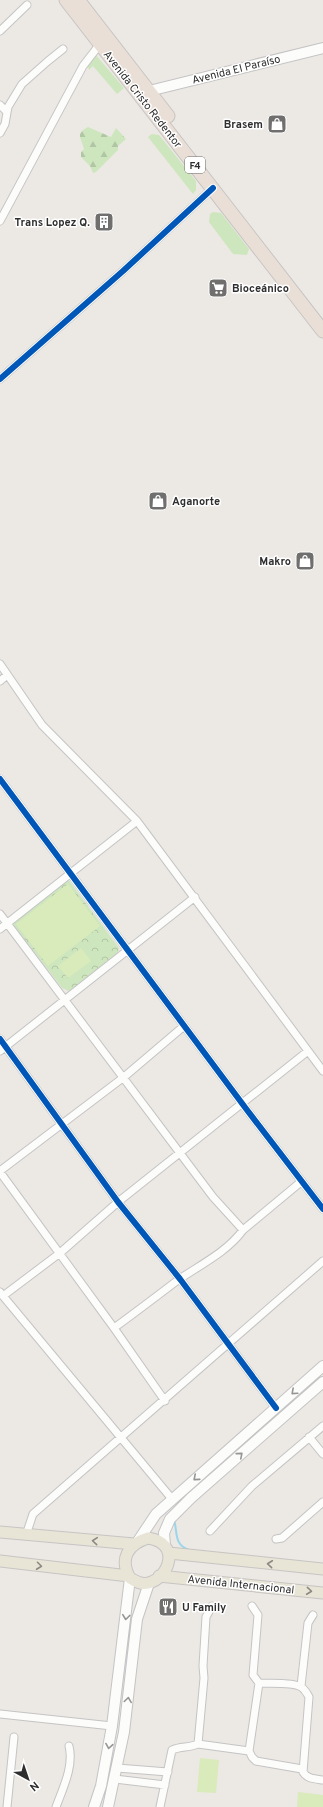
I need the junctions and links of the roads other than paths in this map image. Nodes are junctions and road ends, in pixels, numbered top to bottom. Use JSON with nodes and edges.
{"nodes":[{"id":1,"x":66,"y":0,"type":"edge"},
{"id":2,"x":78,"y":0,"type":"edge"},
{"id":3,"x":27,"y":5,"type":"dead end"},
{"id":4,"x":0,"y":30,"type":"edge"},
{"id":5,"x":100,"y":44,"type":"junction"},
{"id":6,"x":323,"y":48,"type":"edge"},
{"id":7,"x":63,"y":49,"type":"dead end"},
{"id":8,"x":149,"y":90,"type":"junction"},
{"id":9,"x":0,"y":105,"type":"edge"},
{"id":10,"x":6,"y":111,"type":"junction"},
{"id":11,"x":0,"y":133,"type":"edge"},
{"id":12,"x":214,"y":188,"type":"junction"},
{"id":13,"x":0,"y":221,"type":"edge"},
{"id":14,"x":323,"y":317,"type":"edge"},
{"id":15,"x":323,"y":331,"type":"edge"},
{"id":16,"x":0,"y":379,"type":"edge"},
{"id":17,"x":0,"y":664,"type":"edge"},
{"id":18,"x":7,"y":675,"type":"junction"},
{"id":19,"x":0,"y":681,"type":"edge"},
{"id":20,"x":0,"y":780,"type":"edge"},
{"id":21,"x":137,"y":821,"type":"junction"},
{"id":22,"x":70,"y":874,"type":"junction"},
{"id":23,"x":195,"y":898,"type":"junction"},
{"id":24,"x":0,"y":914,"type":"edge"},
{"id":25,"x":7,"y":924,"type":"junction"},
{"id":26,"x":0,"y":929,"type":"edge"},
{"id":27,"x":129,"y":950,"type":"junction"},
{"id":28,"x":65,"y":999,"type":"junction"},
{"id":29,"x":184,"y":1026,"type":"junction"},
{"id":30,"x":0,"y":1039,"type":"edge"},
{"id":31,"x":3,"y":1049,"type":"edge"},
{"id":32,"x":308,"y":1051,"type":"junction"},
{"id":33,"x":323,"y":1071,"type":"edge"},
{"id":34,"x":124,"y":1077,"type":"junction"},
{"id":35,"x":243,"y":1104,"type":"junction"},
{"id":36,"x":61,"y":1125,"type":"junction"},
{"id":37,"x":180,"y":1153,"type":"junction"},
{"id":38,"x":0,"y":1172,"type":"edge"},
{"id":39,"x":302,"y":1181,"type":"junction"},
{"id":40,"x":320,"y":1199,"type":"edge"},
{"id":41,"x":118,"y":1202,"type":"junction"},
{"id":42,"x":323,"y":1209,"type":"edge"},
{"id":43,"x":243,"y":1230,"type":"junction"},
{"id":44,"x":60,"y":1253,"type":"junction"},
{"id":45,"x":323,"y":1261,"type":"edge"},
{"id":46,"x":180,"y":1279,"type":"junction"},
{"id":47,"x":2,"y":1294,"type":"edge"},
{"id":48,"x":114,"y":1328,"type":"junction"},
{"id":49,"x":229,"y":1343,"type":"junction"},
{"id":50,"x":323,"y":1366,"type":"edge"},
{"id":51,"x":323,"y":1382,"type":"edge"},
{"id":52,"x":165,"y":1401,"type":"junction"},
{"id":53,"x":276,"y":1408,"type":"junction"},
{"id":54,"x":323,"y":1426,"type":"edge"},
{"id":55,"x":309,"y":1437,"type":"junction"},
{"id":56,"x":121,"y":1438,"type":"junction"},
{"id":57,"x":323,"y":1454,"type":"edge"},
{"id":58,"x":172,"y":1499,"type":"junction"},
{"id":59,"x":323,"y":1502,"type":"edge"},
{"id":60,"x":210,"y":1531,"type":"dead end"},
{"id":61,"x":0,"y":1532,"type":"edge"},
{"id":62,"x":26,"y":1535,"type":"junction"},
{"id":63,"x":276,"y":1539,"type":"dead end"},
{"id":64,"x":136,"y":1543,"type":"junction"},
{"id":65,"x":167,"y":1549,"type":"junction"},
{"id":66,"x":0,"y":1561,"type":"edge"},
{"id":67,"x":323,"y":1569,"type":"edge"},
{"id":68,"x":159,"y":1576,"type":"junction"},
{"id":69,"x":129,"y":1577,"type":"junction"},
{"id":70,"x":149,"y":1583,"type":"junction"},
{"id":71,"x":323,"y":1593,"type":"edge"},
{"id":72,"x":212,"y":1606,"type":"dead end"},
{"id":73,"x":252,"y":1606,"type":"dead end"},
{"id":74,"x":313,"y":1615,"type":"dead end"},
{"id":75,"x":121,"y":1651,"type":"junction"},
{"id":76,"x":132,"y":1652,"type":"junction"},
{"id":77,"x":259,"y":1683,"type":"junction"},
{"id":78,"x":301,"y":1686,"type":"junction"},
{"id":79,"x":0,"y":1714,"type":"edge"},
{"id":80,"x":112,"y":1726,"type":"junction"},
{"id":81,"x":14,"y":1737,"type":"dead end"},
{"id":82,"x":198,"y":1744,"type":"junction"},
{"id":83,"x":69,"y":1746,"type":"dead end"},
{"id":84,"x":249,"y":1751,"type":"junction"},
{"id":85,"x":117,"y":1768,"type":"junction"},
{"id":86,"x":302,"y":1769,"type":"junction"},
{"id":87,"x":168,"y":1772,"type":"junction"},
{"id":88,"x":115,"y":1779,"type":"junction"},
{"id":89,"x":323,"y":1780,"type":"edge"},
{"id":90,"x":165,"y":1785,"type":"junction"},
{"id":91,"x":98,"y":1794,"type":"junction"},
{"id":92,"x":7,"y":1807,"type":"edge"},
{"id":93,"x":56,"y":1807,"type":"edge"},
{"id":94,"x":94,"y":1807,"type":"edge"},
{"id":95,"x":98,"y":1807,"type":"edge"},
{"id":96,"x":108,"y":1807,"type":"edge"},
{"id":97,"x":160,"y":1807,"type":"edge"}],
"edges":[{"from":1,"to":5,"type":"highway","name":"Avenida Cristo Redentor","number":"F4"},
{"from":2,"to":8,"type":"highway","name":"Avenida Cristo Redentor","number":"F4"},
{"from":3,"to":4,"type":"street"},
{"from":5,"to":12,"type":"highway","name":"Avenida Cristo Redentor","number":"F4"},
{"from":5,"to":13,"type":"street"},
{"from":6,"to":8,"type":"street","name":"Avenida El Paraíso"},
{"from":7,"to":10,"type":"street"},
{"from":8,"to":14,"type":"highway","name":"Avenida Cristo Redentor","number":"F4"},
{"from":9,"to":10,"type":"street"},
{"from":10,"to":11,"type":"street"},
{"from":12,"to":15,"type":"highway","name":"Avenida Cristo Redentor","number":"F4"},
{"from":12,"to":16,"type":"street"},
{"from":17,"to":18,"type":"street"},
{"from":18,"to":19,"type":"street"},
{"from":18,"to":21,"type":"street"},
{"from":20,"to":22,"type":"street"},
{"from":21,"to":22,"type":"street"},
{"from":21,"to":23,"type":"street"},
{"from":22,"to":25,"type":"street"},
{"from":22,"to":27,"type":"street"},
{"from":23,"to":27,"type":"street"},
{"from":23,"to":32,"type":"street"},
{"from":24,"to":25,"type":"street"},
{"from":25,"to":26,"type":"street"},
{"from":25,"to":28,"type":"street"},
{"from":27,"to":28,"type":"street"},
{"from":27,"to":29,"type":"street"},
{"from":28,"to":31,"type":"street"},
{"from":28,"to":34,"type":"street"},
{"from":29,"to":34,"type":"street"},
{"from":29,"to":35,"type":"street"},
{"from":30,"to":31,"type":"street"},
{"from":31,"to":36,"type":"street"},
{"from":32,"to":33,"type":"street"},
{"from":32,"to":35,"type":"street"},
{"from":34,"to":36,"type":"street"},
{"from":34,"to":37,"type":"street"},
{"from":35,"to":37,"type":"street"},
{"from":35,"to":39,"type":"street"},
{"from":36,"to":38,"type":"street"},
{"from":36,"to":41,"type":"street"},
{"from":37,"to":41,"type":"street"},
{"from":37,"to":43,"type":"street"},
{"from":38,"to":44,"type":"street"},
{"from":39,"to":40,"type":"street"},
{"from":39,"to":43,"type":"street"},
{"from":40,"to":42,"type":"street"},
{"from":41,"to":44,"type":"street"},
{"from":41,"to":46,"type":"street"},
{"from":43,"to":46,"type":"street"},
{"from":44,"to":47,"type":"street"},
{"from":44,"to":48,"type":"street"},
{"from":45,"to":49,"type":"street"},
{"from":46,"to":48,"type":"street"},
{"from":46,"to":49,"type":"street"},
{"from":47,"to":56,"type":"street"},
{"from":48,"to":52,"type":"street"},
{"from":49,"to":52,"type":"street"},
{"from":49,"to":53,"type":"street"},
{"from":50,"to":53,"type":"street","one_way":true},
{"from":65,"to":51,"type":"street","one_way":true},
{"from":52,"to":56,"type":"street"},
{"from":53,"to":58,"type":"street","one_way":true},
{"from":54,"to":55,"type":"street"},
{"from":55,"to":57,"type":"street"},
{"from":55,"to":60,"type":"street"},
{"from":56,"to":58,"type":"street"},
{"from":56,"to":62,"type":"street"},
{"from":58,"to":64,"type":"street"},
{"from":59,"to":63,"type":"street"},
{"from":61,"to":62,"type":"main road"},
{"from":64,"to":62,"type":"main road","one_way":true},
{"from":64,"to":65,"type":"main road"},
{"from":64,"to":69,"type":"main road"},
{"from":67,"to":65,"type":"main road","one_way":true},
{"from":65,"to":68,"type":"main road"},
{"from":66,"to":69,"type":"main road","one_way":true},
{"from":68,"to":70,"type":"main road"},
{"from":68,"to":71,"type":"main road","name":"Avenida Internacional","one_way":true},
{"from":69,"to":70,"type":"main road"},
{"from":69,"to":75,"type":"street","one_way":true},
{"from":70,"to":76,"type":"street"},
{"from":72,"to":82,"type":"street"},
{"from":73,"to":77,"type":"street"},
{"from":74,"to":78,"type":"street"},
{"from":75,"to":76,"type":"street"},
{"from":75,"to":80,"type":"street"},
{"from":85,"to":76,"type":"street","one_way":true},
{"from":77,"to":78,"type":"street"},
{"from":77,"to":84,"type":"street"},
{"from":78,"to":86,"type":"street"},
{"from":79,"to":80,"type":"street"},
{"from":80,"to":91,"type":"street","one_way":true},
{"from":81,"to":92,"type":"street"},
{"from":82,"to":84,"type":"street"},
{"from":82,"to":87,"type":"street"},
{"from":83,"to":93,"type":"street"},
{"from":84,"to":86,"type":"street"},
{"from":85,"to":87,"type":"street"},
{"from":85,"to":88,"type":"street"},
{"from":86,"to":89,"type":"street"},
{"from":87,"to":90,"type":"street"},
{"from":88,"to":90,"type":"street"},
{"from":88,"to":96,"type":"street"},
{"from":90,"to":97,"type":"street"},
{"from":91,"to":94,"type":"street"},
{"from":91,"to":95,"type":"street"}]}
